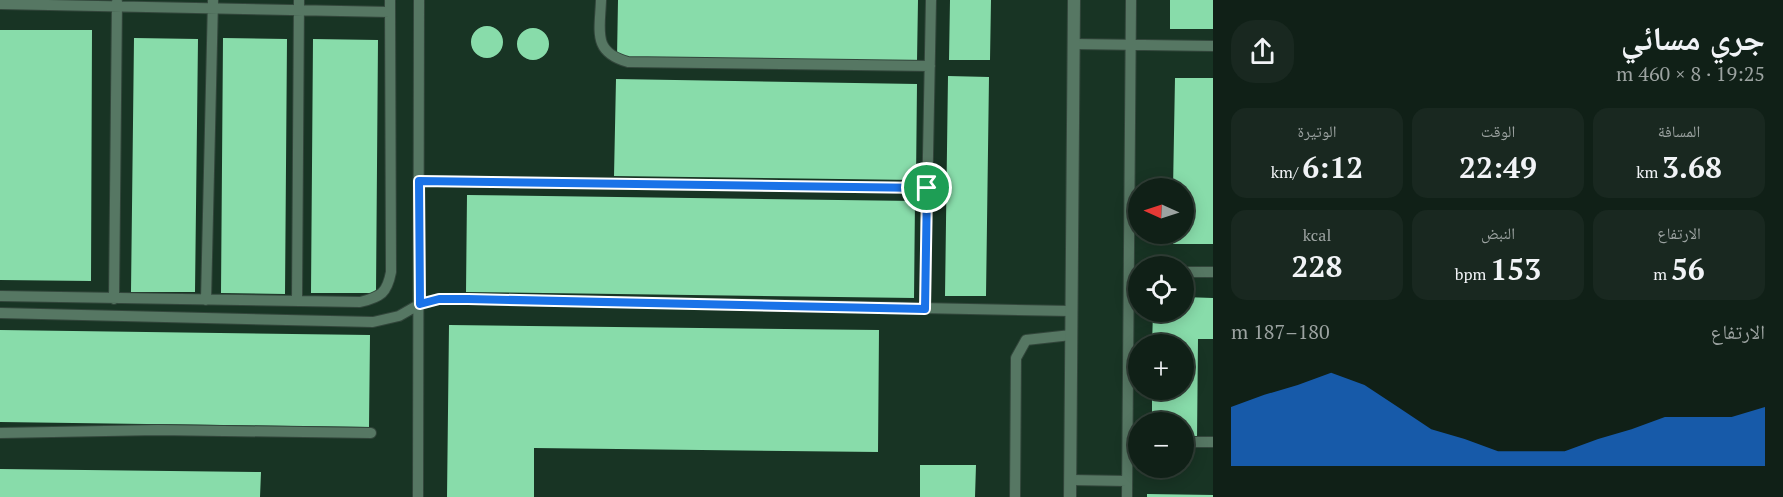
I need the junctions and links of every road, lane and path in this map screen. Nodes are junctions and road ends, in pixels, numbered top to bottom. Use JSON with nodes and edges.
{"nodes":[{"id":1,"x":390,"y":0,"type":"edge"},
{"id":2,"x":419,"y":0,"type":"edge"},
{"id":3,"x":601,"y":0,"type":"edge"},
{"id":4,"x":931,"y":0,"type":"edge"},
{"id":5,"x":1074,"y":0,"type":"edge"},
{"id":6,"x":1131,"y":0,"type":"edge"},
{"id":7,"x":117,"y":3,"type":"edge"},
{"id":8,"x":0,"y":4,"type":"edge"},
{"id":9,"x":213,"y":4,"type":"edge"},
{"id":10,"x":299,"y":5,"type":"edge"},
{"id":11,"x":390,"y":12,"type":"junction"},
{"id":12,"x":1074,"y":44,"type":"junction"},
{"id":13,"x":1130,"y":46,"type":"junction"},
{"id":14,"x":1213,"y":46,"type":"edge"},
{"id":15,"x":930,"y":66,"type":"junction"},
{"id":16,"x":419,"y":181,"type":"junction"},
{"id":17,"x":927,"y":188,"type":"junction"},
{"id":18,"x":1133,"y":256,"type":"edge"},
{"id":19,"x":1194,"y":272,"type":"edge"},
{"id":20,"x":1213,"y":272,"type":"edge"},
{"id":21,"x":0,"y":296,"type":"edge"},
{"id":22,"x":114,"y":299,"type":"junction"},
{"id":23,"x":206,"y":300,"type":"junction"},
{"id":24,"x":297,"y":301,"type":"junction"},
{"id":25,"x":420,"y":304,"type":"junction"},
{"id":26,"x":925,"y":309,"type":"junction"},
{"id":27,"x":1071,"y":311,"type":"junction"},
{"id":28,"x":0,"y":313,"type":"edge"},
{"id":29,"x":1133,"y":322,"type":"edge"},
{"id":30,"x":1071,"y":335,"type":"junction"},
{"id":31,"x":1133,"y":412,"type":"edge"},
{"id":32,"x":0,"y":433,"type":"edge"},
{"id":33,"x":371,"y":434,"type":"dead end"},
{"id":34,"x":1194,"y":442,"type":"edge"},
{"id":35,"x":1213,"y":442,"type":"edge"},
{"id":36,"x":1128,"y":474,"type":"edge"},
{"id":37,"x":1071,"y":480,"type":"junction"},
{"id":38,"x":1127,"y":481,"type":"junction"},
{"id":39,"x":418,"y":497,"type":"edge"},
{"id":40,"x":1015,"y":497,"type":"edge"},
{"id":41,"x":1070,"y":497,"type":"edge"},
{"id":42,"x":1126,"y":497,"type":"edge"}],
"edges":[{"from":1,"to":11,"type":"lane"},
{"from":2,"to":16,"type":"lane"},
{"from":3,"to":15,"type":"lane"},
{"from":4,"to":15,"type":"lane"},
{"from":5,"to":12,"type":"street"},
{"from":6,"to":13,"type":"lane"},
{"from":7,"to":8,"type":"lane"},
{"from":7,"to":9,"type":"lane"},
{"from":7,"to":22,"type":"lane"},
{"from":9,"to":10,"type":"lane"},
{"from":9,"to":23,"type":"lane"},
{"from":10,"to":11,"type":"lane"},
{"from":10,"to":24,"type":"lane"},
{"from":11,"to":24,"type":"lane"},
{"from":12,"to":13,"type":"lane"},
{"from":12,"to":27,"type":"street"},
{"from":13,"to":14,"type":"lane"},
{"from":13,"to":18,"type":"lane"},
{"from":15,"to":17,"type":"lane"},
{"from":16,"to":17,"type":"lane"},
{"from":16,"to":25,"type":"lane"},
{"from":17,"to":26,"type":"lane"},
{"from":19,"to":20,"type":"lane"},
{"from":21,"to":22,"type":"lane"},
{"from":22,"to":23,"type":"lane"},
{"from":23,"to":24,"type":"lane"},
{"from":25,"to":26,"type":"lane"},
{"from":25,"to":28,"type":"lane"},
{"from":25,"to":39,"type":"lane"},
{"from":26,"to":27,"type":"lane"},
{"from":27,"to":30,"type":"street"},
{"from":29,"to":31,"type":"lane"},
{"from":30,"to":37,"type":"street"},
{"from":30,"to":40,"type":"lane"},
{"from":32,"to":33,"type":"lane"},
{"from":34,"to":35,"type":"lane"},
{"from":36,"to":38,"type":"lane"},
{"from":37,"to":38,"type":"lane"},
{"from":37,"to":41,"type":"street"},
{"from":38,"to":42,"type":"lane"}]}
